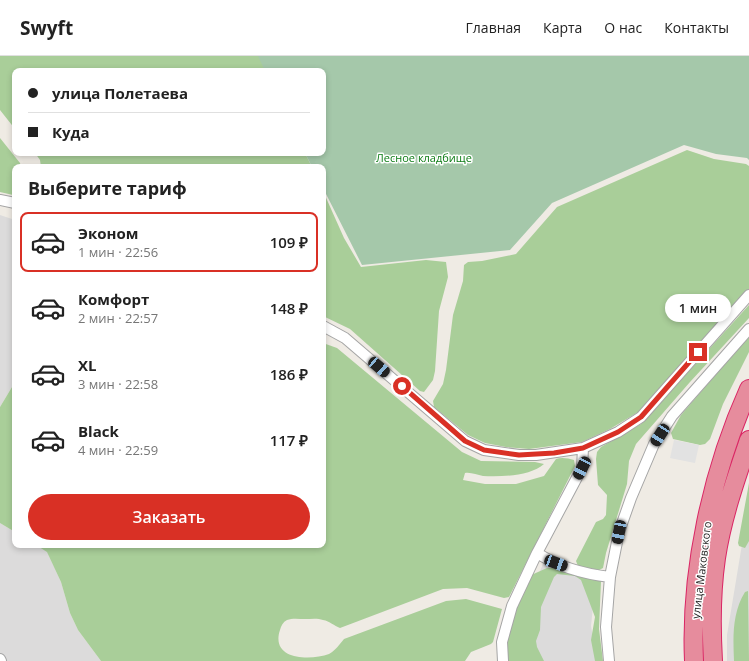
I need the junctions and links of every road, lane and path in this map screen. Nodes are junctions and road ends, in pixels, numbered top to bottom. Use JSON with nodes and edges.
{"nodes":[{"id":1,"x":0,"y":200,"type":"edge"},
{"id":2,"x":12,"y":202,"type":"edge"},
{"id":3,"x":749,"y":295,"type":"edge"},
{"id":4,"x":326,"y":328,"type":"edge"},
{"id":5,"x":749,"y":329,"type":"edge"},
{"id":6,"x":749,"y":389,"type":"edge"},
{"id":7,"x":749,"y":440,"type":"edge"},
{"id":8,"x":583,"y":448,"type":"junction"},
{"id":9,"x":537,"y":553,"type":"junction"},
{"id":10,"x":610,"y":577,"type":"junction"},
{"id":11,"x":502,"y":661,"type":"edge"},
{"id":12,"x":609,"y":661,"type":"edge"},
{"id":13,"x":694,"y":661,"type":"edge"},
{"id":14,"x":713,"y":661,"type":"edge"}],
"edges":[{"from":1,"to":2,"type":"street"},
{"from":3,"to":8,"type":"street"},
{"from":4,"to":8,"type":"street"},
{"from":5,"to":10,"type":"street"},
{"from":6,"to":13,"type":"highway","name":"улица Маковского"},
{"from":7,"to":14,"type":"highway","name":"улица Маковского"},
{"from":8,"to":9,"type":"street"},
{"from":9,"to":10,"type":"street"},
{"from":9,"to":11,"type":"street"},
{"from":10,"to":12,"type":"street"}]}
